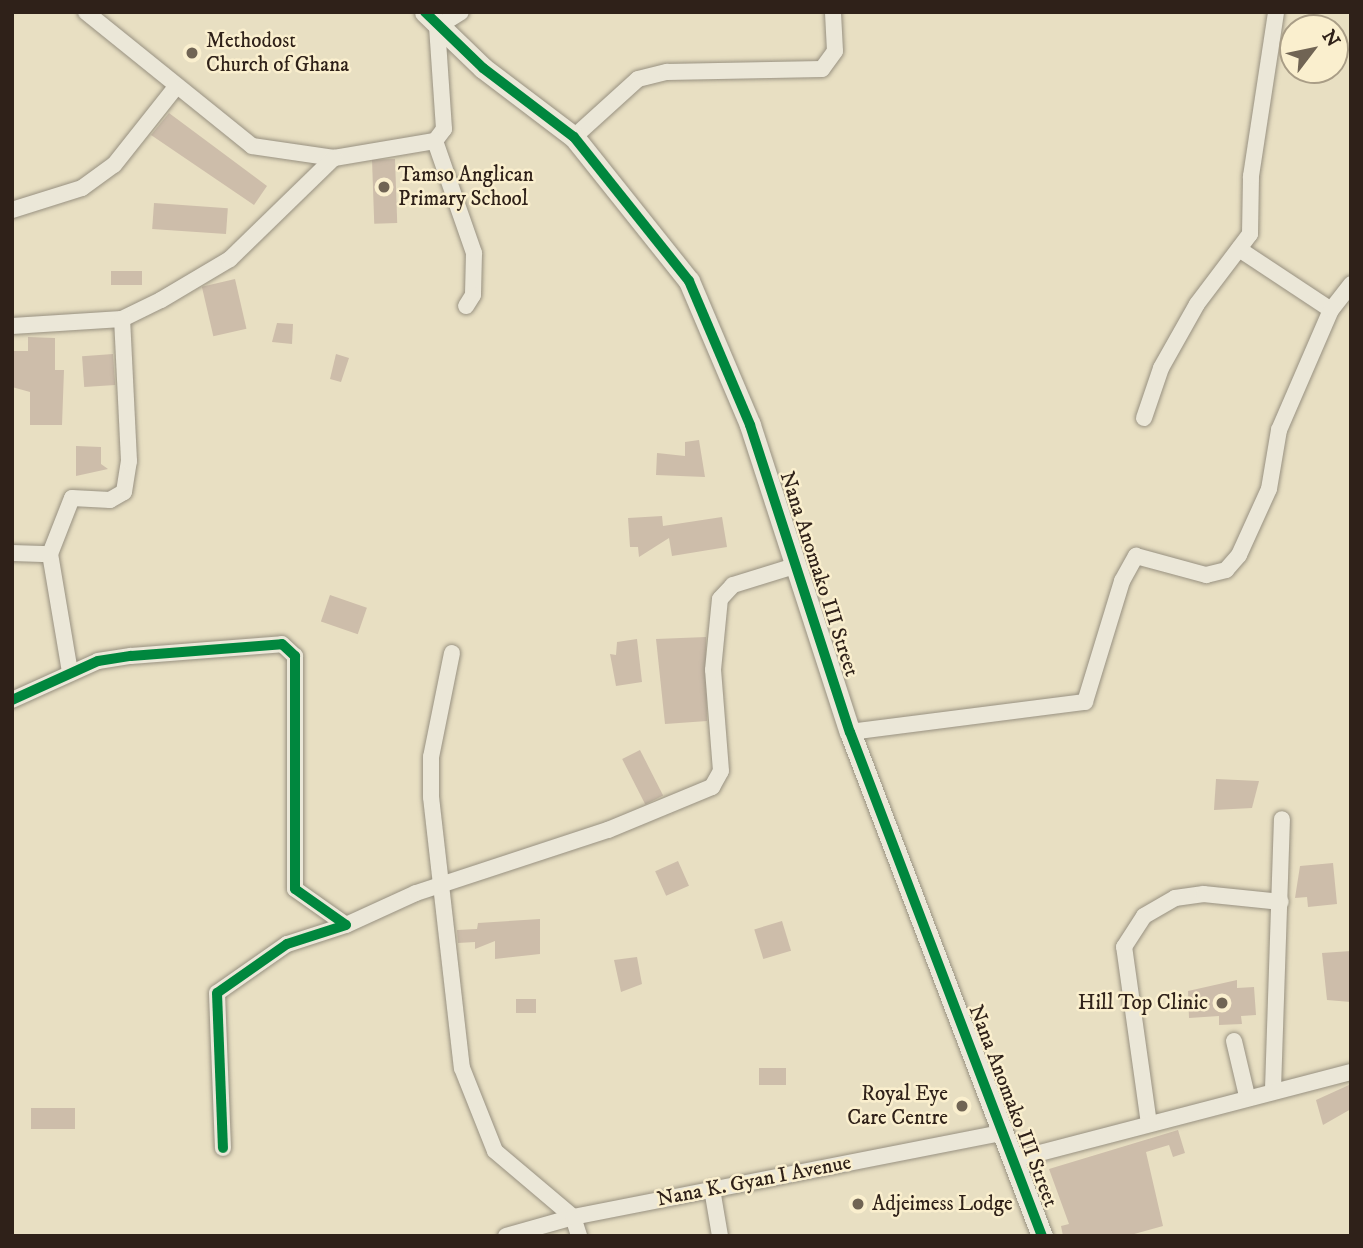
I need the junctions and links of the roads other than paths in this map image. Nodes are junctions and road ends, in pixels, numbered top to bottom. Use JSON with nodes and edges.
{"nodes":[{"id":1,"x":86,"y":12,"type":"edge"},
{"id":2,"x":461,"y":12,"type":"edge"},
{"id":3,"x":833,"y":12,"type":"edge"},
{"id":4,"x":1276,"y":12,"type":"edge"},
{"id":5,"x":431,"y":20,"type":"edge"},
{"id":6,"x":175,"y":88,"type":"junction"},
{"id":7,"x":575,"y":137,"type":"junction"},
{"id":8,"x":435,"y":141,"type":"junction"},
{"id":9,"x":334,"y":158,"type":"junction"},
{"id":10,"x":12,"y":211,"type":"edge"},
{"id":11,"x":1240,"y":249,"type":"junction"},
{"id":12,"x":1351,"y":284,"type":"edge"},
{"id":13,"x":466,"y":306,"type":"dead end"},
{"id":14,"x":1331,"y":310,"type":"junction"},
{"id":15,"x":122,"y":319,"type":"junction"},
{"id":16,"x":12,"y":326,"type":"edge"},
{"id":17,"x":1144,"y":418,"type":"dead end"},
{"id":18,"x":12,"y":553,"type":"edge"},
{"id":19,"x":50,"y":554,"type":"junction"},
{"id":20,"x":791,"y":567,"type":"junction"},
{"id":21,"x":452,"y":653,"type":"dead end"},
{"id":22,"x":70,"y":672,"type":"junction"},
{"id":23,"x":12,"y":700,"type":"edge"},
{"id":24,"x":850,"y":732,"type":"junction"},
{"id":25,"x":1282,"y":819,"type":"dead end"},
{"id":26,"x":442,"y":883,"type":"junction"},
{"id":27,"x":1281,"y":902,"type":"junction"},
{"id":28,"x":346,"y":925,"type":"junction"},
{"id":29,"x":1234,"y":1041,"type":"dead end"},
{"id":30,"x":1351,"y":1072,"type":"edge"},
{"id":31,"x":1273,"y":1088,"type":"junction"},
{"id":32,"x":1247,"y":1096,"type":"junction"},
{"id":33,"x":1149,"y":1124,"type":"junction"},
{"id":34,"x":1003,"y":1133,"type":"junction"},
{"id":35,"x":223,"y":1148,"type":"dead end"},
{"id":36,"x":1013,"y":1160,"type":"junction"},
{"id":37,"x":712,"y":1189,"type":"junction"},
{"id":38,"x":573,"y":1217,"type":"junction"},
{"id":39,"x":506,"y":1236,"type":"edge"},
{"id":40,"x":579,"y":1236,"type":"edge"},
{"id":41,"x":720,"y":1236,"type":"edge"},
{"id":42,"x":1042,"y":1236,"type":"edge"}],
"edges":[{"from":1,"to":6,"type":"street"},
{"from":2,"to":5,"type":"street"},
{"from":3,"to":7,"type":"street"},
{"from":4,"to":11,"type":"street"},
{"from":5,"to":7,"type":"street","name":"Nana Anomako III Street"},
{"from":5,"to":8,"type":"street"},
{"from":6,"to":9,"type":"street"},
{"from":6,"to":10,"type":"street"},
{"from":7,"to":20,"type":"street","name":"Nana Anomako III Street"},
{"from":8,"to":9,"type":"street"},
{"from":8,"to":13,"type":"street"},
{"from":9,"to":15,"type":"street"},
{"from":11,"to":14,"type":"street"},
{"from":11,"to":17,"type":"street"},
{"from":12,"to":14,"type":"street"},
{"from":14,"to":24,"type":"street"},
{"from":15,"to":16,"type":"street"},
{"from":15,"to":19,"type":"street"},
{"from":18,"to":19,"type":"street"},
{"from":19,"to":22,"type":"street"},
{"from":20,"to":24,"type":"street","name":"Nana Anomako III Street"},
{"from":20,"to":26,"type":"street"},
{"from":21,"to":26,"type":"street"},
{"from":22,"to":23,"type":"street"},
{"from":22,"to":28,"type":"street"},
{"from":24,"to":34,"type":"street","name":"Nana Anomako III Street"},
{"from":25,"to":27,"type":"street"},
{"from":26,"to":28,"type":"street"},
{"from":26,"to":38,"type":"street"},
{"from":27,"to":31,"type":"street"},
{"from":27,"to":33,"type":"street"},
{"from":28,"to":35,"type":"street"},
{"from":29,"to":32,"type":"street"},
{"from":30,"to":31,"type":"street"},
{"from":31,"to":32,"type":"street"},
{"from":32,"to":33,"type":"street"},
{"from":33,"to":36,"type":"street"},
{"from":34,"to":36,"type":"street","name":"Nana Anomako III Street"},
{"from":34,"to":37,"type":"street","name":"Nana K. Gyan I Avenue"},
{"from":36,"to":42,"type":"street","name":"Nana Anomako III Street"},
{"from":37,"to":38,"type":"street","name":"Nana K. Gyan I Avenue"},
{"from":37,"to":41,"type":"street"},
{"from":38,"to":39,"type":"street","name":"Nana K. Gyan I Avenue"},
{"from":38,"to":40,"type":"street"}]}
